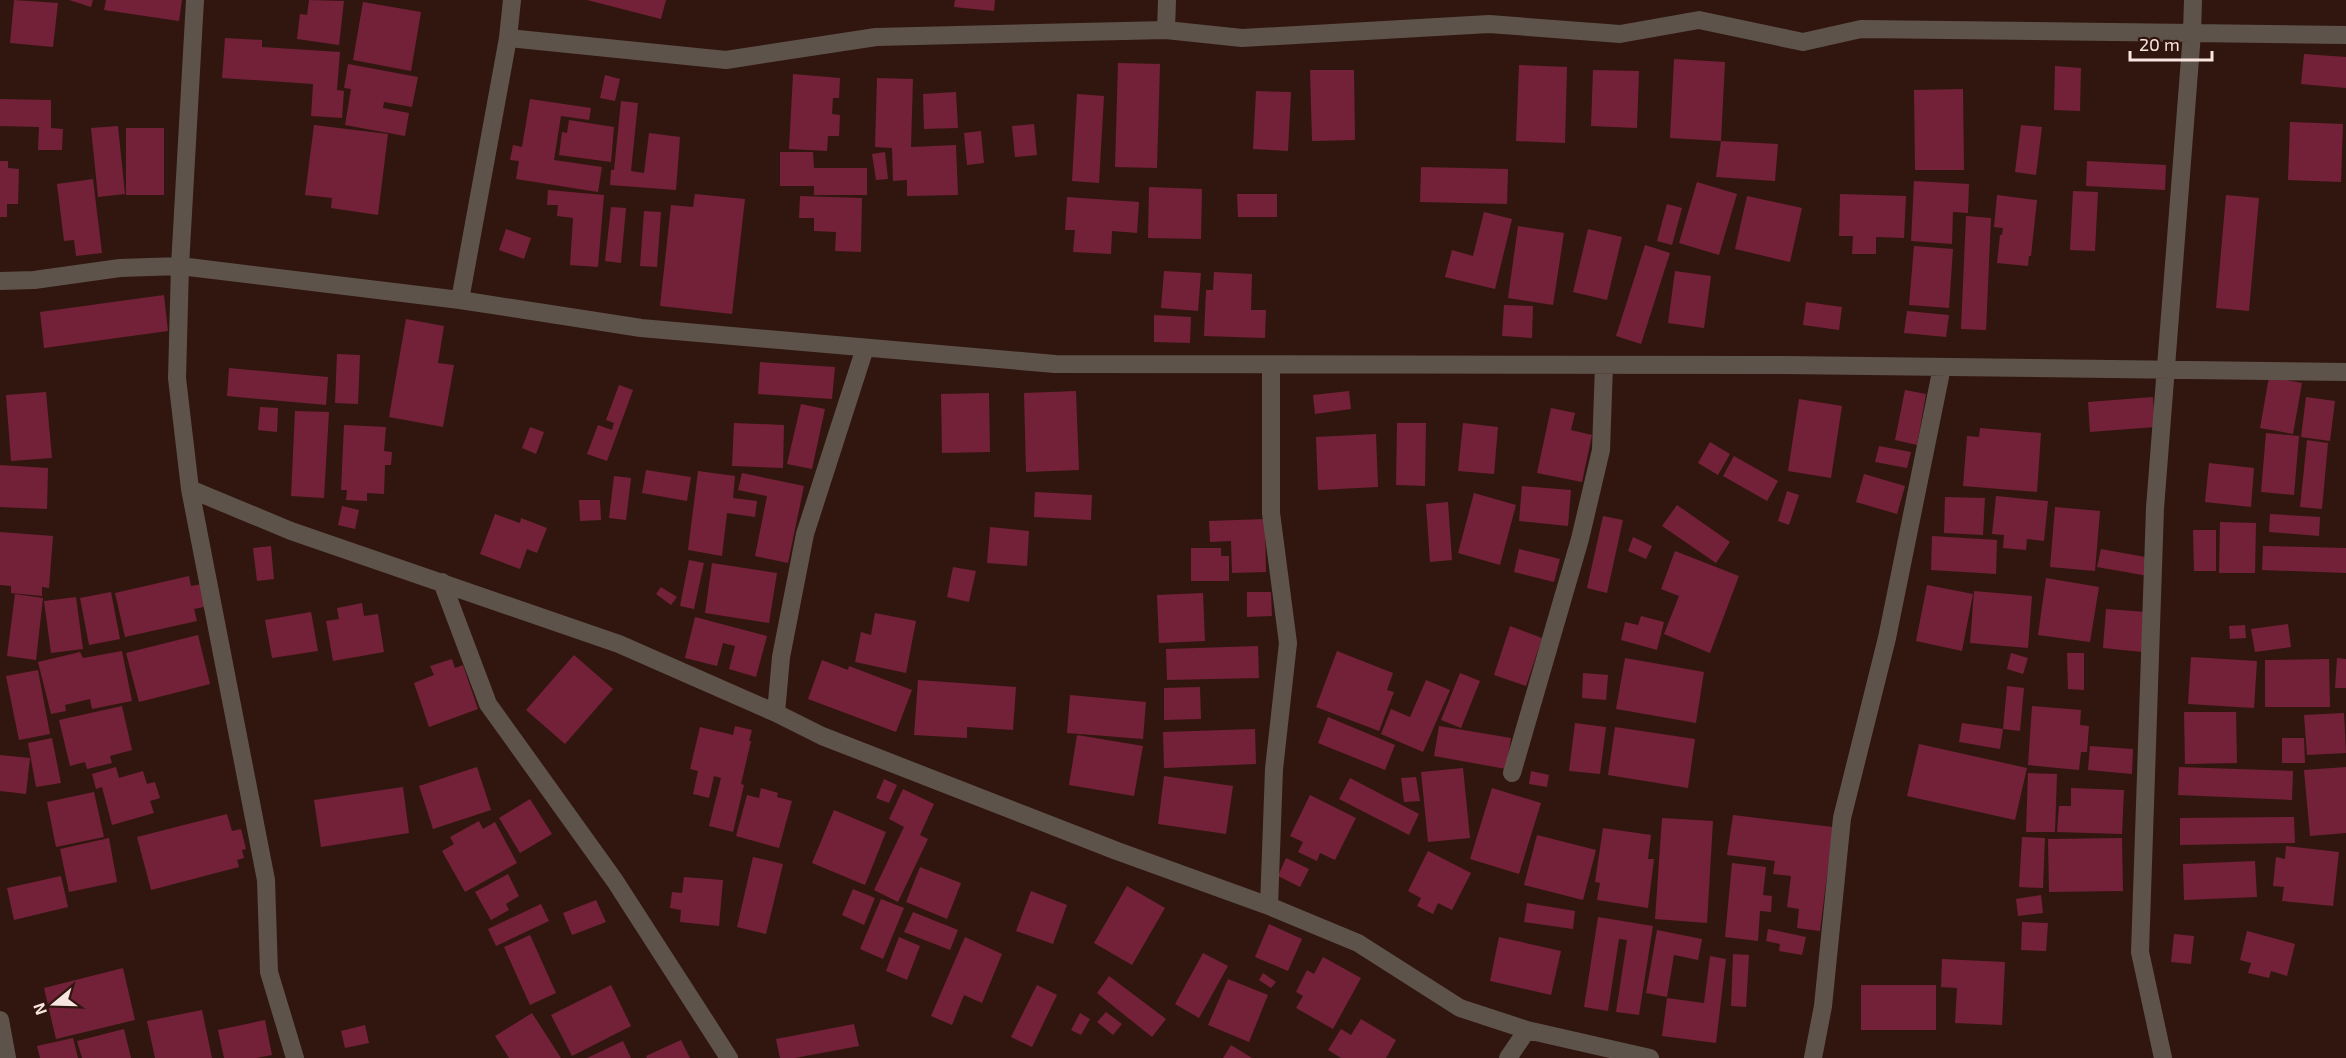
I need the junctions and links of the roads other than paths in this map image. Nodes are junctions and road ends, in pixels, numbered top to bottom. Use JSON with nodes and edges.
{"nodes":[{"id":1,"x":195,"y":0,"type":"edge"},
{"id":2,"x":512,"y":0,"type":"edge"},
{"id":3,"x":1167,"y":0,"type":"edge"},
{"id":4,"x":2193,"y":0,"type":"edge"},
{"id":5,"x":1166,"y":30,"type":"junction"},
{"id":6,"x":2192,"y":33,"type":"junction"},
{"id":7,"x":2346,"y":35,"type":"edge"},
{"id":8,"x":508,"y":38,"type":"junction"},
{"id":9,"x":180,"y":266,"type":"junction"},
{"id":10,"x":0,"y":281,"type":"edge"},
{"id":11,"x":460,"y":300,"type":"junction"},
{"id":12,"x":865,"y":348,"type":"junction"},
{"id":13,"x":1271,"y":364,"type":"junction"},
{"id":14,"x":1604,"y":365,"type":"junction"},
{"id":15,"x":1942,"y":367,"type":"junction"},
{"id":16,"x":2167,"y":370,"type":"junction"},
{"id":17,"x":2346,"y":372,"type":"edge"},
{"id":18,"x":190,"y":489,"type":"junction"},
{"id":19,"x":442,"y":582,"type":"junction"},
{"id":20,"x":776,"y":713,"type":"junction"},
{"id":21,"x":1512,"y":773,"type":"dead end"},
{"id":22,"x":1269,"y":906,"type":"junction"},
{"id":23,"x":0,"y":1020,"type":"edge"},
{"id":24,"x":1527,"y":1030,"type":"junction"},
{"id":25,"x":7,"y":1058,"type":"edge"},
{"id":26,"x":295,"y":1058,"type":"edge"},
{"id":27,"x":729,"y":1058,"type":"edge"},
{"id":28,"x":1508,"y":1058,"type":"edge"},
{"id":29,"x":1650,"y":1058,"type":"edge"},
{"id":30,"x":1814,"y":1058,"type":"edge"},
{"id":31,"x":2163,"y":1058,"type":"edge"}],
"edges":[{"from":1,"to":9,"type":"street"},
{"from":2,"to":8,"type":"street"},
{"from":3,"to":5,"type":"street"},
{"from":4,"to":6,"type":"street"},
{"from":5,"to":6,"type":"street"},
{"from":5,"to":8,"type":"street"},
{"from":6,"to":7,"type":"street"},
{"from":6,"to":16,"type":"street"},
{"from":8,"to":11,"type":"street"},
{"from":9,"to":10,"type":"street"},
{"from":9,"to":11,"type":"street"},
{"from":9,"to":18,"type":"street"},
{"from":11,"to":12,"type":"street"},
{"from":12,"to":13,"type":"street"},
{"from":12,"to":20,"type":"street"},
{"from":13,"to":14,"type":"street"},
{"from":13,"to":22,"type":"street"},
{"from":14,"to":15,"type":"street"},
{"from":14,"to":21,"type":"street"},
{"from":15,"to":16,"type":"street"},
{"from":15,"to":30,"type":"street"},
{"from":16,"to":17,"type":"street"},
{"from":16,"to":31,"type":"street"},
{"from":18,"to":19,"type":"street"},
{"from":18,"to":26,"type":"street"},
{"from":19,"to":20,"type":"street"},
{"from":19,"to":27,"type":"street"},
{"from":20,"to":22,"type":"street"},
{"from":22,"to":24,"type":"street"},
{"from":23,"to":25,"type":"street"},
{"from":24,"to":28,"type":"street"},
{"from":24,"to":29,"type":"street"}]}
